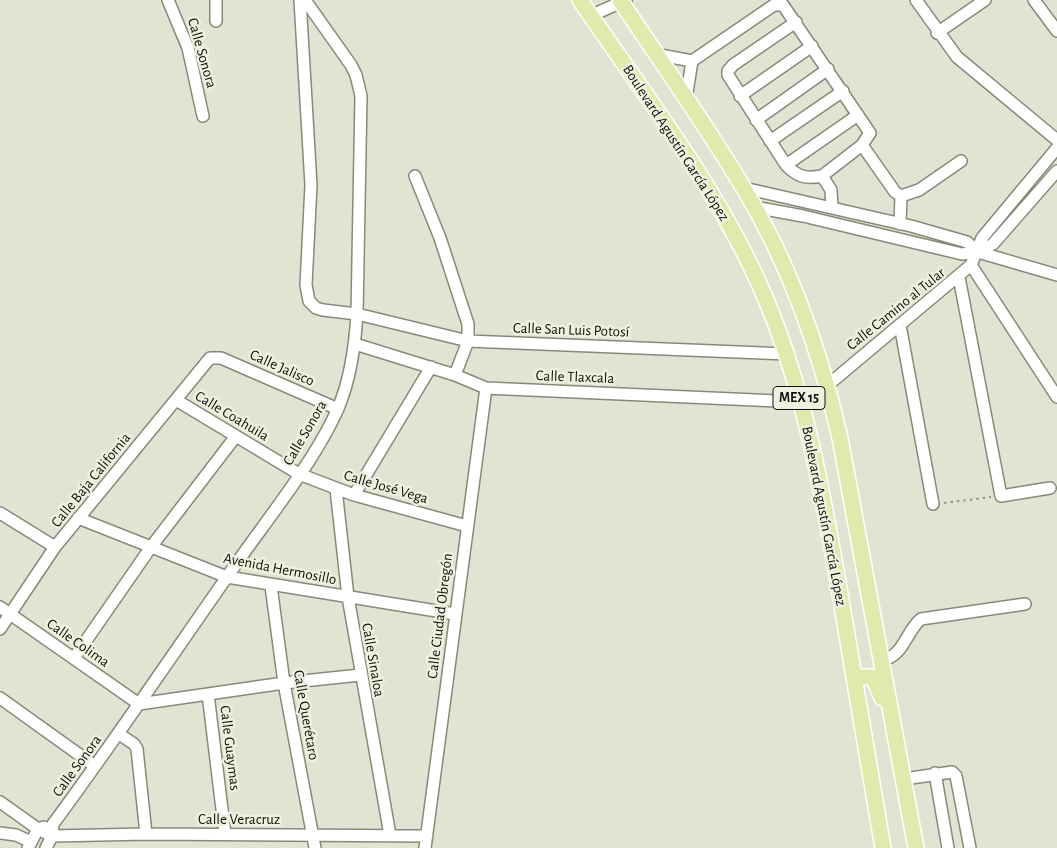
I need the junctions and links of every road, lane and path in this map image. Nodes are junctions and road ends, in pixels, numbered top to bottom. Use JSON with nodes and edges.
{"nodes":[{"id":1,"x":168,"y":0,"type":"edge"},
{"id":2,"x":216,"y":0,"type":"edge"},
{"id":3,"x":300,"y":0,"type":"edge"},
{"id":4,"x":305,"y":0,"type":"edge"},
{"id":5,"x":580,"y":0,"type":"edge"},
{"id":6,"x":916,"y":0,"type":"edge"},
{"id":7,"x":985,"y":0,"type":"edge"},
{"id":8,"x":1034,"y":0,"type":"edge"},
{"id":9,"x":623,"y":1,"type":"edge"},
{"id":10,"x":590,"y":16,"type":"junction"},
{"id":11,"x":216,"y":21,"type":"dead end"},
{"id":12,"x":796,"y":22,"type":"junction"},
{"id":13,"x":1057,"y":31,"type":"edge"},
{"id":14,"x":938,"y":33,"type":"junction"},
{"id":15,"x":812,"y":46,"type":"junction"},
{"id":16,"x":655,"y":54,"type":"junction"},
{"id":17,"x":692,"y":61,"type":"junction"},
{"id":18,"x":828,"y":69,"type":"junction"},
{"id":19,"x":843,"y":91,"type":"junction"},
{"id":20,"x":740,"y":96,"type":"junction"},
{"id":21,"x":686,"y":99,"type":"junction"},
{"id":22,"x":858,"y":115,"type":"junction"},
{"id":23,"x":202,"y":116,"type":"dead end"},
{"id":24,"x":756,"y":120,"type":"junction"},
{"id":25,"x":1057,"y":140,"type":"edge"},
{"id":26,"x":770,"y":141,"type":"junction"},
{"id":27,"x":862,"y":145,"type":"junction"},
{"id":28,"x":1057,"y":148,"type":"edge"},
{"id":29,"x":961,"y":161,"type":"dead end"},
{"id":30,"x":786,"y":164,"type":"junction"},
{"id":31,"x":1057,"y":171,"type":"edge"},
{"id":32,"x":415,"y":176,"type":"dead end"},
{"id":33,"x":822,"y":176,"type":"junction"},
{"id":34,"x":744,"y":188,"type":"junction"},
{"id":35,"x":902,"y":196,"type":"junction"},
{"id":36,"x":754,"y":207,"type":"junction"},
{"id":37,"x":832,"y":208,"type":"junction"},
{"id":38,"x":886,"y":220,"type":"junction"},
{"id":39,"x":900,"y":224,"type":"junction"},
{"id":40,"x":882,"y":235,"type":"junction"},
{"id":41,"x":978,"y":252,"type":"junction"},
{"id":42,"x":971,"y":265,"type":"junction"},
{"id":43,"x":1057,"y":275,"type":"edge"},
{"id":44,"x":959,"y":278,"type":"junction"},
{"id":45,"x":357,"y":314,"type":"junction"},
{"id":46,"x":900,"y":325,"type":"junction"},
{"id":47,"x":468,"y":341,"type":"junction"},
{"id":48,"x":355,"y":344,"type":"junction"},
{"id":49,"x":787,"y":354,"type":"junction"},
{"id":50,"x":214,"y":357,"type":"joint"},
{"id":51,"x":431,"y":367,"type":"junction"},
{"id":52,"x":455,"y":375,"type":"junction"},
{"id":53,"x":828,"y":385,"type":"junction"},
{"id":54,"x":486,"y":388,"type":"junction"},
{"id":55,"x":1057,"y":397,"type":"edge"},
{"id":56,"x":176,"y":400,"type":"junction"},
{"id":57,"x":800,"y":402,"type":"junction"},
{"id":58,"x":338,"y":409,"type":"junction"},
{"id":59,"x":236,"y":436,"type":"junction"},
{"id":60,"x":299,"y":474,"type":"junction"},
{"id":61,"x":1050,"y":488,"type":"dead end"},
{"id":62,"x":336,"y":489,"type":"junction"},
{"id":63,"x":354,"y":495,"type":"junction"},
{"id":64,"x":1001,"y":496,"type":"junction"},
{"id":65,"x":934,"y":504,"type":"joint"},
{"id":66,"x":0,"y":513,"type":"edge"},
{"id":67,"x":78,"y":518,"type":"junction"},
{"id":68,"x":466,"y":526,"type":"junction"},
{"id":69,"x":54,"y":547,"type":"junction"},
{"id":70,"x":151,"y":547,"type":"junction"},
{"id":71,"x":227,"y":577,"type":"junction"},
{"id":72,"x":271,"y":586,"type":"junction"},
{"id":73,"x":348,"y":597,"type":"junction"},
{"id":74,"x":1025,"y":604,"type":"dead end"},
{"id":75,"x":0,"y":607,"type":"edge"},
{"id":76,"x":10,"y":614,"type":"junction"},
{"id":77,"x":455,"y":614,"type":"junction"},
{"id":78,"x":0,"y":629,"type":"edge"},
{"id":79,"x":74,"y":658,"type":"junction"},
{"id":80,"x":882,"y":660,"type":"junction"},
{"id":81,"x":360,"y":675,"type":"junction"},
{"id":82,"x":854,"y":677,"type":"junction"},
{"id":83,"x":284,"y":682,"type":"junction"},
{"id":84,"x":208,"y":694,"type":"junction"},
{"id":85,"x":0,"y":698,"type":"edge"},
{"id":86,"x":139,"y":704,"type":"junction"},
{"id":87,"x":893,"y":720,"type":"junction"},
{"id":88,"x":119,"y":734,"type":"junction"},
{"id":89,"x":95,"y":766,"type":"junction"},
{"id":90,"x":935,"y":773,"type":"junction"},
{"id":91,"x":904,"y":779,"type":"junction"},
{"id":92,"x":0,"y":802,"type":"edge"},
{"id":93,"x":877,"y":815,"type":"junction"},
{"id":94,"x":53,"y":824,"type":"junction"},
{"id":95,"x":38,"y":829,"type":"junction"},
{"id":96,"x":0,"y":834,"type":"edge"},
{"id":97,"x":146,"y":834,"type":"junction"},
{"id":98,"x":225,"y":834,"type":"junction"},
{"id":99,"x":312,"y":834,"type":"junction"},
{"id":100,"x":390,"y":835,"type":"junction"},
{"id":101,"x":52,"y":836,"type":"junction"},
{"id":102,"x":427,"y":836,"type":"junction"},
{"id":103,"x":30,"y":845,"type":"edge"},
{"id":104,"x":46,"y":848,"type":"edge"},
{"id":105,"x":315,"y":848,"type":"edge"},
{"id":106,"x":425,"y":848,"type":"edge"},
{"id":107,"x":883,"y":848,"type":"edge"},
{"id":108,"x":890,"y":848,"type":"edge"},
{"id":109,"x":916,"y":848,"type":"edge"},
{"id":110,"x":948,"y":848,"type":"edge"},
{"id":111,"x":970,"y":848,"type":"edge"}],
"edges":[{"from":1,"to":23,"type":"street","name":"Calle Sonora"},
{"from":2,"to":11,"type":"street"},
{"from":3,"to":45,"type":"street","name":"Calle San Luis Potosí"},
{"from":4,"to":45,"type":"street","name":"Calle Sonora"},
{"from":5,"to":10,"type":"main road","name":"Boulevard Agustín García López","number":"MEX 15"},
{"from":6,"to":14,"type":"street"},
{"from":7,"to":14,"type":"street"},
{"from":8,"to":13,"type":"street"},
{"from":9,"to":10,"type":"street"},
{"from":9,"to":16,"type":"main road","name":"Boulevard Agustín García López","number":"MEX 15"},
{"from":10,"to":49,"type":"main road","name":"Boulevard Agustín García López","number":"MEX 15"},
{"from":12,"to":15,"type":"street"},
{"from":12,"to":17,"type":"street"},
{"from":12,"to":20,"type":"street"},
{"from":14,"to":25,"type":"street"},
{"from":15,"to":18,"type":"street"},
{"from":15,"to":20,"type":"street"},
{"from":16,"to":17,"type":"street"},
{"from":16,"to":21,"type":"main road","name":"Boulevard Agustín García López","number":"MEX 15"},
{"from":17,"to":21,"type":"street"},
{"from":18,"to":19,"type":"street"},
{"from":18,"to":24,"type":"street"},
{"from":19,"to":22,"type":"street"},
{"from":19,"to":26,"type":"street"},
{"from":20,"to":24,"type":"street"},
{"from":21,"to":34,"type":"main road","name":"Boulevard Agustín García López","number":"MEX 15"},
{"from":22,"to":27,"type":"street"},
{"from":22,"to":30,"type":"street"},
{"from":24,"to":26,"type":"street"},
{"from":26,"to":30,"type":"street"},
{"from":27,"to":33,"type":"street"},
{"from":27,"to":35,"type":"street"},
{"from":28,"to":41,"type":"street","name":"Calle Camino al Tular"},
{"from":29,"to":35,"type":"street"},
{"from":30,"to":33,"type":"street"},
{"from":31,"to":41,"type":"street","name":"Calle Camino al Tular"},
{"from":32,"to":47,"type":"street"},
{"from":33,"to":37,"type":"street"},
{"from":34,"to":36,"type":"main road","name":"Boulevard Agustín García López","number":"MEX 15"},
{"from":34,"to":37,"type":"street"},
{"from":35,"to":39,"type":"street"},
{"from":36,"to":40,"type":"street"},
{"from":36,"to":53,"type":"main road","name":"Boulevard Agustín García López","number":"MEX 15"},
{"from":37,"to":38,"type":"street"},
{"from":38,"to":39,"type":"street"},
{"from":38,"to":40,"type":"street"},
{"from":39,"to":41,"type":"street"},
{"from":40,"to":41,"type":"street"},
{"from":41,"to":42,"type":"street","name":"Calle Camino al Tular"},
{"from":41,"to":43,"type":"street"},
{"from":42,"to":44,"type":"street","name":"Calle Camino al Tular"},
{"from":42,"to":55,"type":"street"},
{"from":44,"to":46,"type":"street","name":"Calle Camino al Tular"},
{"from":44,"to":64,"type":"street"},
{"from":45,"to":47,"type":"street","name":"Calle San Luis Potosí"},
{"from":45,"to":48,"type":"street","name":"Calle Sonora"},
{"from":46,"to":53,"type":"street","name":"Calle Camino al Tular"},
{"from":46,"to":65,"type":"street"},
{"from":47,"to":49,"type":"street","name":"Calle San Luis Potosí"},
{"from":47,"to":52,"type":"street"},
{"from":48,"to":51,"type":"street","name":"Calle Tlaxcala"},
{"from":48,"to":58,"type":"street","name":"Calle Sonora"},
{"from":49,"to":57,"type":"main road","name":"Boulevard Agustín García López","number":"MEX 15"},
{"from":50,"to":56,"type":"street","name":"Calle Baja California"},
{"from":50,"to":58,"type":"street","name":"Calle Jalisco"},
{"from":51,"to":52,"type":"street","name":"Calle Tlaxcala"},
{"from":51,"to":63,"type":"street"},
{"from":52,"to":54,"type":"street","name":"Calle Tlaxcala"},
{"from":53,"to":80,"type":"main road","name":"Boulevard Agustín García López","number":"MEX 15"},
{"from":54,"to":57,"type":"street","name":"Calle Tlaxcala"},
{"from":54,"to":68,"type":"street","name":"Calle Ciudad Obregón"},
{"from":56,"to":59,"type":"street","name":"Calle Coahuila"},
{"from":56,"to":67,"type":"street","name":"Calle Baja California"},
{"from":57,"to":82,"type":"main road","name":"Boulevard Agustín García López","number":"MEX 15"},
{"from":58,"to":60,"type":"street","name":"Calle Sonora"},
{"from":59,"to":60,"type":"street","name":"Calle Coahuila"},
{"from":59,"to":70,"type":"street"},
{"from":60,"to":62,"type":"street","name":"Calle José Vega"},
{"from":60,"to":71,"type":"street","name":"Calle Sonora"},
{"from":61,"to":64,"type":"street"},
{"from":62,"to":63,"type":"street","name":"Calle José Vega"},
{"from":62,"to":73,"type":"street","name":"Calle Sinaloa"},
{"from":63,"to":68,"type":"street","name":"Calle José Vega"},
{"from":64,"to":65,"type":"path"},
{"from":66,"to":69,"type":"street"},
{"from":67,"to":69,"type":"street","name":"Calle Baja California"},
{"from":67,"to":70,"type":"street","name":"Avenida Hermosillo"},
{"from":68,"to":77,"type":"street","name":"Calle Ciudad Obregón"},
{"from":69,"to":76,"type":"street","name":"Calle Baja California"},
{"from":70,"to":71,"type":"street","name":"Avenida Hermosillo"},
{"from":70,"to":79,"type":"street"},
{"from":71,"to":72,"type":"street","name":"Avenida Hermosillo"},
{"from":71,"to":86,"type":"street","name":"Calle Sonora"},
{"from":72,"to":73,"type":"street","name":"Avenida Hermosillo"},
{"from":72,"to":83,"type":"street","name":"Calle Querétaro"},
{"from":73,"to":77,"type":"street","name":"Avenida Hermosillo"},
{"from":73,"to":81,"type":"street","name":"Calle Sinaloa"},
{"from":74,"to":80,"type":"street"},
{"from":75,"to":76,"type":"street","name":"Calle Colima"},
{"from":76,"to":78,"type":"street","name":"Calle Baja California"},
{"from":76,"to":79,"type":"street","name":"Calle Colima"},
{"from":77,"to":102,"type":"street","name":"Calle Ciudad Obregón"},
{"from":79,"to":86,"type":"street","name":"Calle Colima"},
{"from":80,"to":87,"type":"main road","name":"Boulevard Agustín García López","number":"MEX 15"},
{"from":81,"to":83,"type":"street"},
{"from":81,"to":100,"type":"street","name":"Calle Sinaloa"},
{"from":82,"to":87,"type":"main road"},
{"from":82,"to":93,"type":"main road","name":"Boulevard Agustín García López","number":"MEX 15"},
{"from":83,"to":84,"type":"street"},
{"from":83,"to":99,"type":"street","name":"Calle Querétaro"},
{"from":84,"to":86,"type":"street"},
{"from":84,"to":98,"type":"street","name":"Calle Guaymas"},
{"from":85,"to":89,"type":"street"},
{"from":86,"to":88,"type":"street","name":"Calle Sonora"},
{"from":87,"to":91,"type":"main road","name":"Boulevard Agustín García López","number":"MEX 15"},
{"from":88,"to":89,"type":"street","name":"Calle Sonora"},
{"from":88,"to":97,"type":"street"},
{"from":89,"to":94,"type":"street","name":"Calle Sonora"},
{"from":90,"to":91,"type":"street"},
{"from":90,"to":110,"type":"street"},
{"from":90,"to":111,"type":"street"},
{"from":91,"to":109,"type":"main road","name":"Boulevard Agustín García López","number":"MEX 15"},
{"from":92,"to":95,"type":"street"},
{"from":93,"to":107,"type":"main road","name":"Boulevard Agustín García López","number":"MEX 15"},
{"from":93,"to":108,"type":"main road"},
{"from":94,"to":95,"type":"street"},
{"from":94,"to":101,"type":"street"},
{"from":95,"to":101,"type":"street"},
{"from":95,"to":103,"type":"street"},
{"from":96,"to":103,"type":"street"},
{"from":97,"to":98,"type":"street","name":"Calle Veracruz"},
{"from":97,"to":101,"type":"street","name":"Calle Veracruz"},
{"from":98,"to":99,"type":"street","name":"Calle Veracruz"},
{"from":99,"to":100,"type":"street","name":"Calle Veracruz"},
{"from":99,"to":105,"type":"street","name":"Calle Querétaro"},
{"from":100,"to":102,"type":"street","name":"Calle Veracruz"},
{"from":101,"to":104,"type":"street"},
{"from":102,"to":106,"type":"street","name":"Calle Ciudad Obregón"}]}
